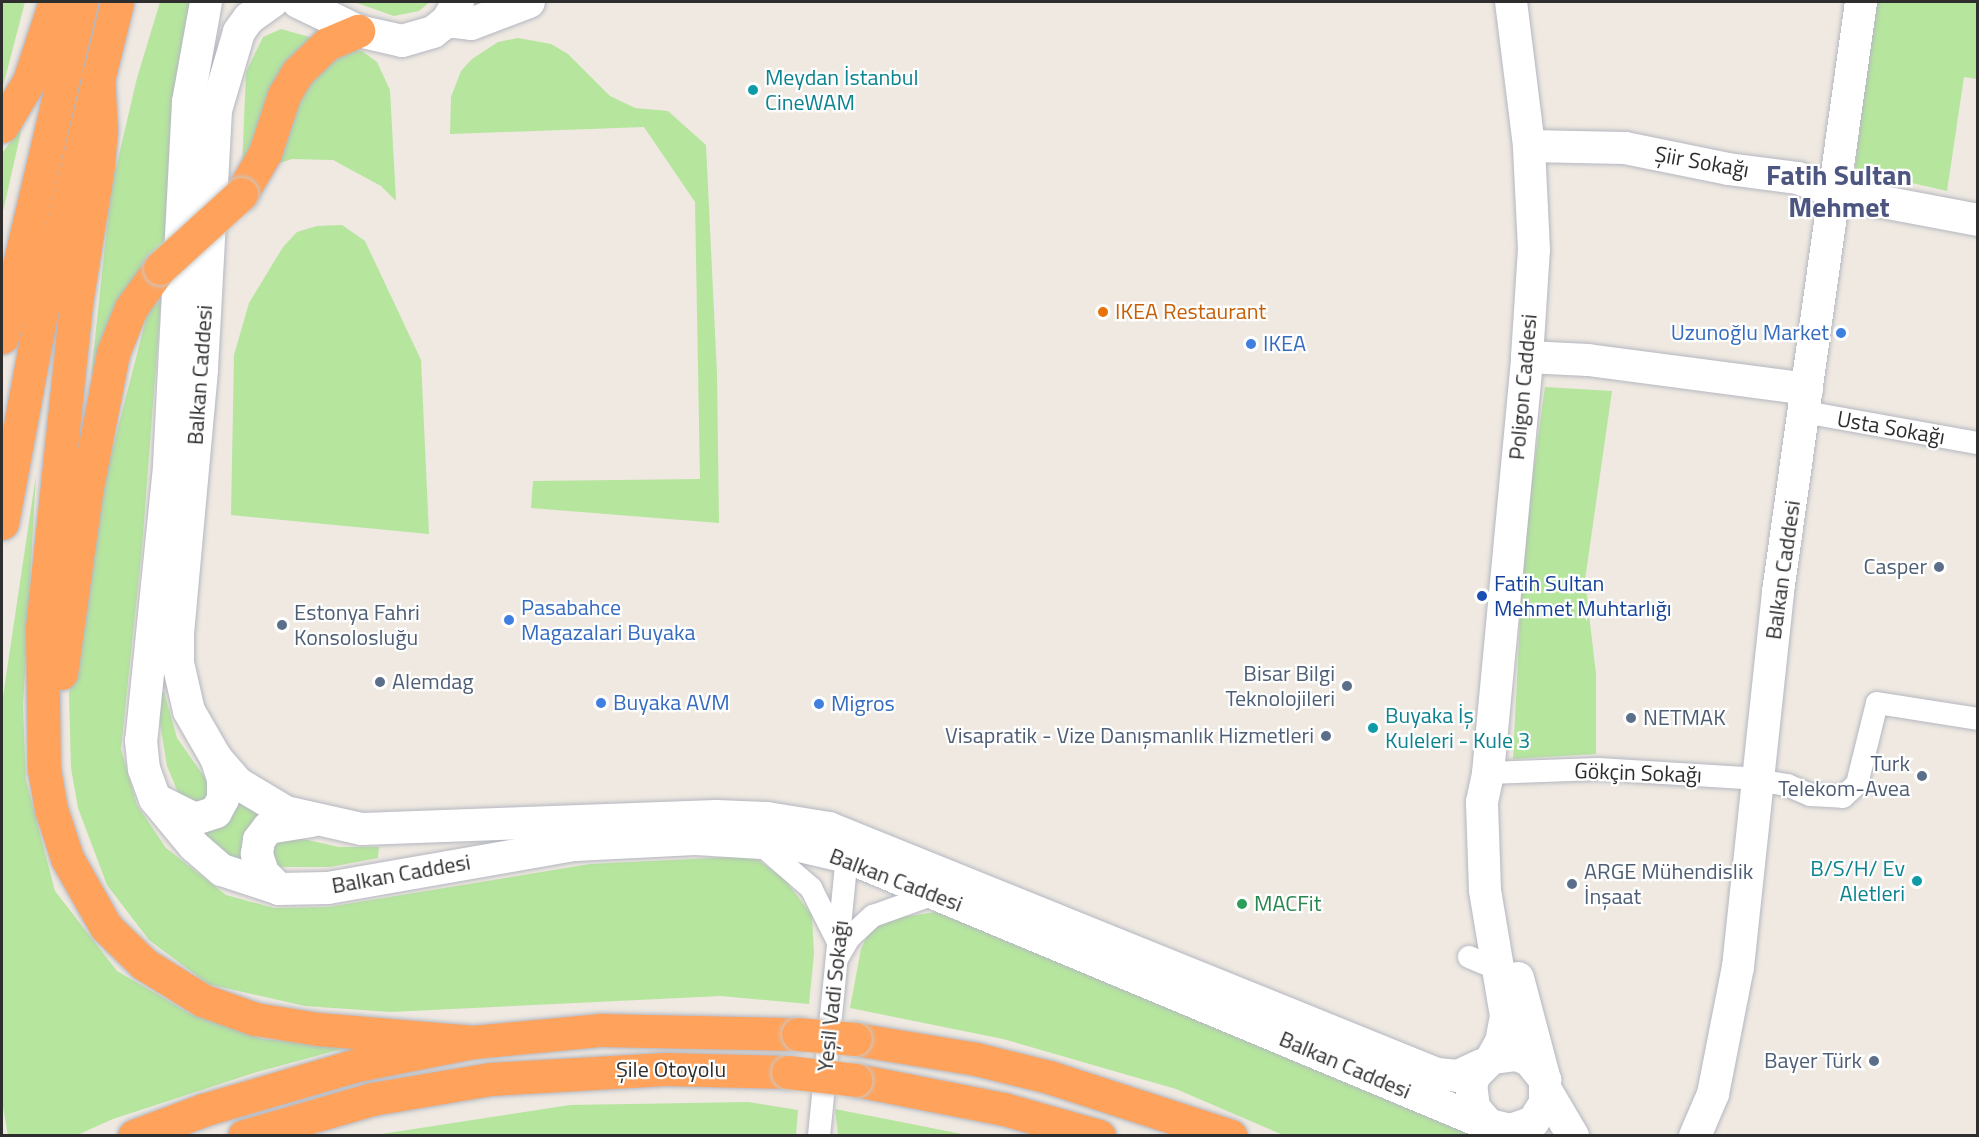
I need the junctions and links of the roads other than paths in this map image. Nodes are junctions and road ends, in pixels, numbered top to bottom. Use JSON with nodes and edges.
{"nodes":[{"id":1,"x":56,"y":2,"type":"edge"},
{"id":2,"x":81,"y":2,"type":"edge"},
{"id":3,"x":117,"y":2,"type":"edge"},
{"id":4,"x":206,"y":2,"type":"edge"},
{"id":5,"x":225,"y":2,"type":"edge"},
{"id":6,"x":272,"y":2,"type":"edge"},
{"id":7,"x":298,"y":2,"type":"edge"},
{"id":8,"x":529,"y":2,"type":"edge"},
{"id":9,"x":1511,"y":2,"type":"edge"},
{"id":10,"x":1862,"y":2,"type":"edge"},
{"id":11,"x":453,"y":11,"type":"edge"},
{"id":12,"x":358,"y":31,"type":"junction"},
{"id":13,"x":98,"y":75,"type":"junction"},
{"id":14,"x":188,"y":102,"type":"junction"},
{"id":15,"x":2,"y":126,"type":"edge"},
{"id":16,"x":1529,"y":146,"type":"junction"},
{"id":17,"x":1835,"y":193,"type":"junction"},
{"id":18,"x":1977,"y":220,"type":"edge"},
{"id":19,"x":2,"y":337,"type":"edge"},
{"id":20,"x":1527,"y":357,"type":"junction"},
{"id":21,"x":1806,"y":400,"type":"junction"},
{"id":22,"x":1977,"y":443,"type":"edge"},
{"id":23,"x":2,"y":523,"type":"edge"},
{"id":24,"x":1977,"y":719,"type":"edge"},
{"id":25,"x":216,"y":758,"type":"junction"},
{"id":26,"x":44,"y":769,"type":"junction"},
{"id":27,"x":1488,"y":773,"type":"junction"},
{"id":28,"x":1773,"y":782,"type":"junction"},
{"id":29,"x":156,"y":799,"type":"junction"},
{"id":30,"x":315,"y":821,"type":"junction"},
{"id":31,"x":755,"y":840,"type":"junction"},
{"id":32,"x":849,"y":846,"type":"junction"},
{"id":33,"x":279,"y":890,"type":"junction"},
{"id":34,"x":934,"y":894,"type":"junction"},
{"id":35,"x":838,"y":951,"type":"junction"},
{"id":36,"x":1469,"y":957,"type":"dead end"},
{"id":37,"x":1499,"y":970,"type":"junction"},
{"id":38,"x":473,"y":1042,"type":"junction"},
{"id":39,"x":1487,"y":1062,"type":"junction"},
{"id":40,"x":1546,"y":1086,"type":"junction"},
{"id":41,"x":1004,"y":1109,"type":"junction"},
{"id":42,"x":1501,"y":1130,"type":"edge"},
{"id":43,"x":134,"y":1136,"type":"edge"},
{"id":44,"x":244,"y":1136,"type":"edge"},
{"id":45,"x":819,"y":1136,"type":"edge"},
{"id":46,"x":1062,"y":1136,"type":"edge"},
{"id":47,"x":1099,"y":1136,"type":"edge"},
{"id":48,"x":1231,"y":1136,"type":"edge"},
{"id":49,"x":1573,"y":1136,"type":"edge"},
{"id":50,"x":1695,"y":1136,"type":"edge"}],
"edges":[{"from":1,"to":15,"type":"highway"},
{"from":2,"to":19,"type":"highway"},
{"from":3,"to":13,"type":"highway"},
{"from":4,"to":14,"type":"street"},
{"from":5,"to":14,"type":"street"},
{"from":6,"to":25,"type":"street","name":"Balkan Caddesi"},
{"from":7,"to":12,"type":"street"},
{"from":8,"to":11,"type":"street"},
{"from":9,"to":16,"type":"street","name":"Poligon Caddesi"},
{"from":10,"to":17,"type":"street","name":"Balkan Caddesi"},
{"from":11,"to":12,"type":"street"},
{"from":12,"to":26,"type":"highway","bridge":true},
{"from":13,"to":23,"type":"highway"},
{"from":13,"to":26,"type":"highway"},
{"from":14,"to":29,"type":"street","name":"Balkan Caddesi"},
{"from":16,"to":17,"type":"street","name":"Şiir Sokağı"},
{"from":16,"to":20,"type":"street","name":"Poligon Caddesi"},
{"from":17,"to":18,"type":"street","name":"Şiir Sokağı"},
{"from":17,"to":21,"type":"street","name":"Balkan Caddesi"},
{"from":20,"to":21,"type":"street"},
{"from":20,"to":27,"type":"street","name":"Poligon Caddesi"},
{"from":21,"to":22,"type":"street","name":"Usta Sokağı"},
{"from":21,"to":28,"type":"street","name":"Balkan Caddesi"},
{"from":24,"to":28,"type":"street","name":"Gökçin Sokağı"},
{"from":25,"to":29,"type":"street"},
{"from":25,"to":30,"type":"street"},
{"from":26,"to":38,"type":"highway"},
{"from":27,"to":28,"type":"street","name":"Gökçin Sokağı"},
{"from":27,"to":37,"type":"street"},
{"from":27,"to":40,"type":"street"},
{"from":28,"to":50,"type":"street","name":"Balkan Caddesi"},
{"from":29,"to":33,"type":"street","name":"Balkan Caddesi"},
{"from":30,"to":32,"type":"street","name":"Balkan Caddesi"},
{"from":30,"to":33,"type":"street"},
{"from":31,"to":32,"type":"street","name":"Balkan Caddesi"},
{"from":31,"to":33,"type":"street","name":"Balkan Caddesi"},
{"from":31,"to":35,"type":"street"},
{"from":32,"to":34,"type":"street","name":"Balkan Caddesi"},
{"from":32,"to":35,"type":"street","name":"Yeşil Vadi Sokağı"},
{"from":32,"to":39,"type":"street","name":"Balkan Caddesi"},
{"from":34,"to":35,"type":"street"},
{"from":34,"to":42,"type":"street","name":"Balkan Caddesi"},
{"from":35,"to":45,"type":"street","name":"Yeşil Vadi Sokağı"},
{"from":36,"to":37,"type":"street"},
{"from":37,"to":39,"type":"street"},
{"from":38,"to":43,"type":"highway","name":"Şile Otoyolu"},
{"from":38,"to":48,"type":"highway","name":"Şile Otoyolu","bridge":true},
{"from":39,"to":40,"type":"street"},
{"from":39,"to":42,"type":"street"},
{"from":40,"to":42,"type":"street"},
{"from":40,"to":49,"type":"street"},
{"from":41,"to":44,"type":"highway","name":"Şile Otoyolu","bridge":true},
{"from":41,"to":46,"type":"highway"},
{"from":41,"to":47,"type":"highway","name":"Şile Otoyolu"}]}
